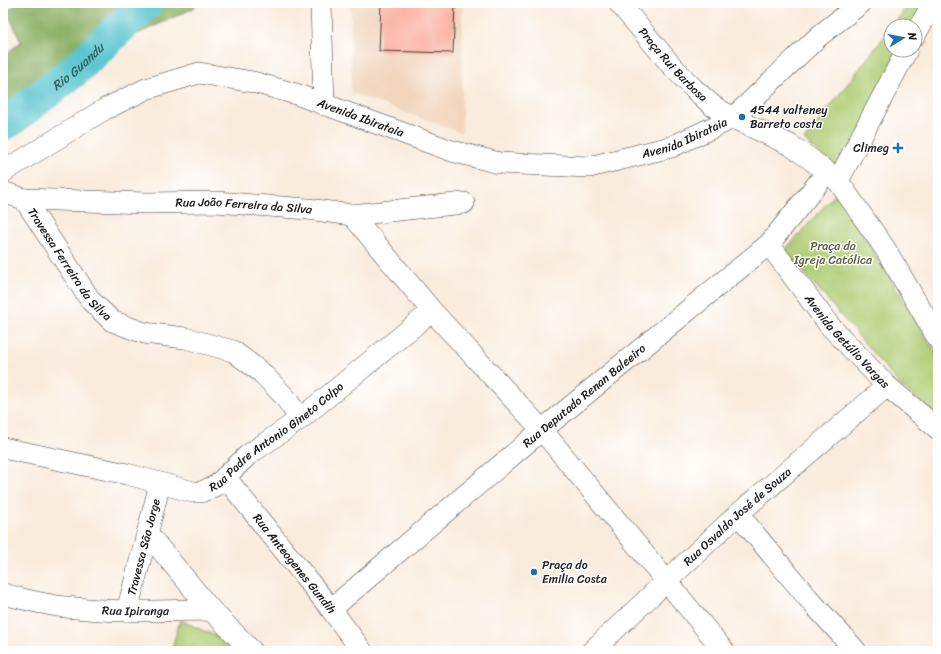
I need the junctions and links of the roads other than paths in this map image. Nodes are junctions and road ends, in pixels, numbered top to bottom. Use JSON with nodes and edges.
{"nodes":[{"id":1,"x":321,"y":3,"type":"edge"},
{"id":2,"x":619,"y":3,"type":"edge"},
{"id":3,"x":861,"y":3,"type":"edge"},
{"id":4,"x":933,"y":3,"type":"edge"},
{"id":5,"x":923,"y":21,"type":"edge"},
{"id":6,"x":902,"y":58,"type":"edge"},
{"id":7,"x":324,"y":104,"type":"junction"},
{"id":8,"x":733,"y":118,"type":"junction"},
{"id":9,"x":3,"y":172,"type":"edge"},
{"id":10,"x":833,"y":177,"type":"junction"},
{"id":11,"x":3,"y":192,"type":"edge"},
{"id":12,"x":24,"y":199,"type":"junction"},
{"id":13,"x":464,"y":203,"type":"dead end"},
{"id":14,"x":352,"y":215,"type":"junction"},
{"id":15,"x":769,"y":244,"type":"junction"},
{"id":16,"x":432,"y":311,"type":"junction"},
{"id":17,"x":938,"y":339,"type":"edge"},
{"id":18,"x":887,"y":386,"type":"junction"},
{"id":19,"x":300,"y":419,"type":"junction"},
{"id":20,"x":938,"y":429,"type":"edge"},
{"id":21,"x":542,"y":430,"type":"junction"},
{"id":22,"x":3,"y":448,"type":"edge"},
{"id":23,"x":225,"y":477,"type":"junction"},
{"id":24,"x":160,"y":484,"type":"junction"},
{"id":25,"x":738,"y":514,"type":"junction"},
{"id":26,"x":147,"y":533,"type":"junction"},
{"id":27,"x":666,"y":580,"type":"junction"},
{"id":28,"x":3,"y":594,"type":"edge"},
{"id":29,"x":331,"y":609,"type":"junction"},
{"id":30,"x":211,"y":610,"type":"junction"},
{"id":31,"x":127,"y":611,"type":"junction"},
{"id":32,"x":252,"y":651,"type":"edge"},
{"id":33,"x":362,"y":651,"type":"edge"},
{"id":34,"x":592,"y":651,"type":"edge"},
{"id":35,"x":724,"y":651,"type":"edge"},
{"id":36,"x":856,"y":651,"type":"edge"}],
"edges":[{"from":1,"to":7,"type":"street"},
{"from":2,"to":8,"type":"street","name":"Praça Rui Barbosa"},
{"from":3,"to":8,"type":"street","name":"Avenida Ibirataia"},
{"from":4,"to":5,"type":"street"},
{"from":6,"to":10,"type":"street","name":"Rua Deputado Renan Baleeiro"},
{"from":7,"to":8,"type":"street","name":"Avenida Ibirataia"},
{"from":7,"to":9,"type":"street","name":"Avenida Ibirataia"},
{"from":8,"to":10,"type":"street","name":"Praça Rui Barbosa"},
{"from":10,"to":15,"type":"street","name":"Rua Deputado Renan Baleeiro"},
{"from":10,"to":17,"type":"street","name":"Praça Rui Barbosa"},
{"from":11,"to":12,"type":"street","name":"Travessa Ferreira da Silva"},
{"from":12,"to":14,"type":"street","name":"Rua João Ferreira da Silva"},
{"from":12,"to":19,"type":"street","name":"Travessa Ferreira da Silva"},
{"from":13,"to":14,"type":"street","name":"Rua João Ferreira da Silva"},
{"from":14,"to":16,"type":"street"},
{"from":15,"to":18,"type":"street","name":"Avenida Getúlio Vargas"},
{"from":15,"to":21,"type":"street","name":"Rua Deputado Renan Baleeiro"},
{"from":16,"to":19,"type":"street","name":"Rua Padre Antonio Gineto Colpo"},
{"from":16,"to":21,"type":"street"},
{"from":18,"to":20,"type":"street","name":"Avenida Getúlio Vargas"},
{"from":18,"to":25,"type":"street","name":"Rua Osvaldo José de Souza"},
{"from":19,"to":23,"type":"street","name":"Rua Padre Antonio Gineto Colpo"},
{"from":21,"to":27,"type":"street"},
{"from":21,"to":29,"type":"street","name":"Rua Deputado Renan Baleeiro"},
{"from":22,"to":24,"type":"street","name":"Rua Padre Antonio Gineto Colpo"},
{"from":23,"to":24,"type":"street","name":"Rua Padre Antonio Gineto Colpo"},
{"from":23,"to":29,"type":"street","name":"Rua Anteogenes Gundih"},
{"from":24,"to":26,"type":"street","name":"Travessa São Jorge"},
{"from":25,"to":27,"type":"street","name":"Rua Osvaldo José de Souza"},
{"from":25,"to":36,"type":"street"},
{"from":26,"to":30,"type":"street"},
{"from":26,"to":31,"type":"street","name":"Travessa São Jorge"},
{"from":27,"to":34,"type":"street","name":"Rua Osvaldo José de Souza"},
{"from":27,"to":35,"type":"street"},
{"from":28,"to":31,"type":"street","name":"Rua Ipiranga"},
{"from":29,"to":33,"type":"street","name":"Rua Anteogenes Gundih"},
{"from":30,"to":31,"type":"street","name":"Rua Ipiranga"},
{"from":30,"to":32,"type":"street"}]}
